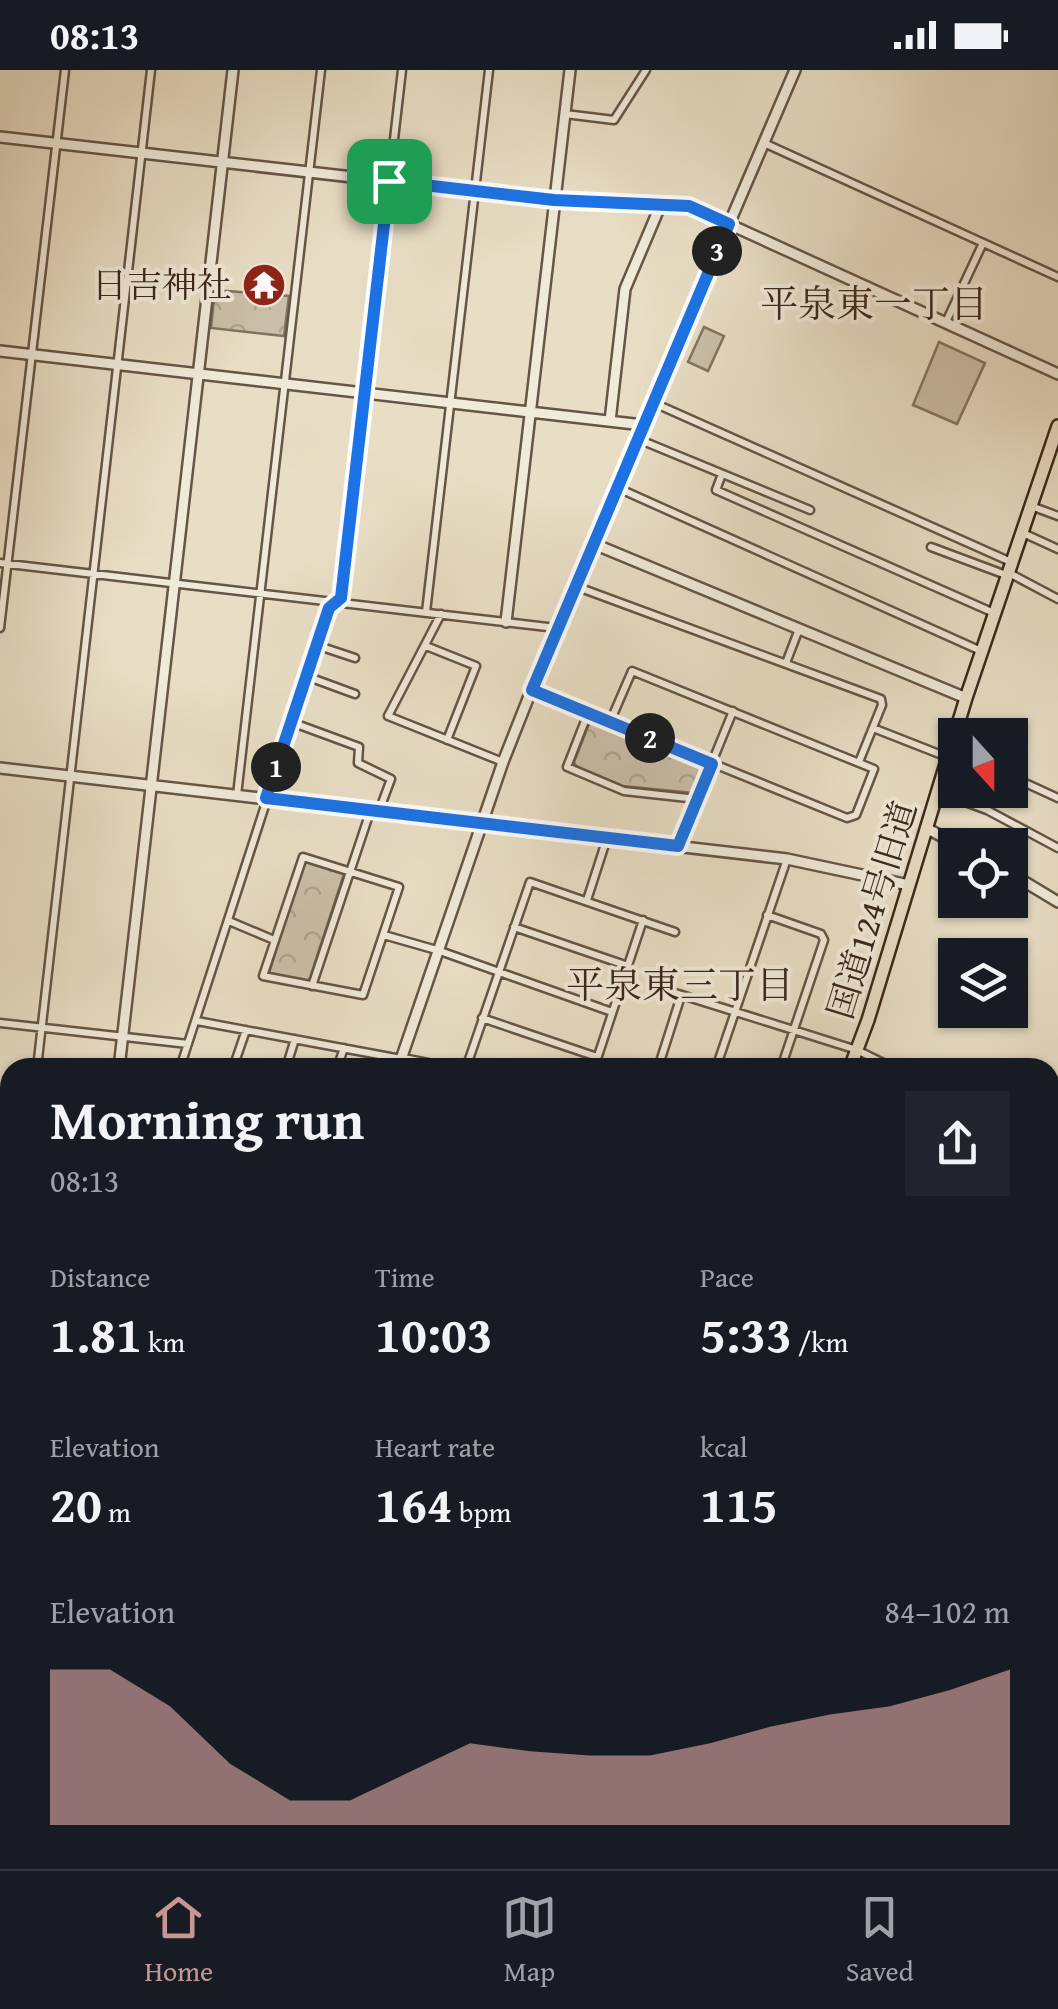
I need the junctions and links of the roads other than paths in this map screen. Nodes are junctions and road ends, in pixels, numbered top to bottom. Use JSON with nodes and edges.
{"nodes":[{"id":1,"x":64,"y":70,"type":"edge"},
{"id":2,"x":151,"y":70,"type":"edge"},
{"id":3,"x":233,"y":70,"type":"edge"},
{"id":4,"x":322,"y":70,"type":"edge"},
{"id":5,"x":402,"y":70,"type":"edge"},
{"id":6,"x":489,"y":70,"type":"edge"},
{"id":7,"x":570,"y":70,"type":"edge"},
{"id":8,"x":646,"y":70,"type":"edge"},
{"id":9,"x":794,"y":70,"type":"edge"},
{"id":10,"x":565,"y":114,"type":"junction"},
{"id":11,"x":0,"y":136,"type":"edge"},
{"id":12,"x":56,"y":143,"type":"junction"},
{"id":13,"x":764,"y":143,"type":"junction"},
{"id":14,"x":142,"y":152,"type":"junction"},
{"id":15,"x":223,"y":161,"type":"junction"},
{"id":16,"x":310,"y":172,"type":"junction"},
{"id":17,"x":389,"y":181,"type":"junction"},
{"id":18,"x":475,"y":191,"type":"junction"},
{"id":19,"x":554,"y":200,"type":"junction"},
{"id":20,"x":660,"y":204,"type":"junction"},
{"id":21,"x":729,"y":224,"type":"junction"},
{"id":22,"x":984,"y":243,"type":"junction"},
{"id":23,"x":1058,"y":277,"type":"edge"},
{"id":24,"x":946,"y":322,"type":"junction"},
{"id":25,"x":0,"y":351,"type":"edge"},
{"id":26,"x":32,"y":354,"type":"junction"},
{"id":27,"x":118,"y":364,"type":"junction"},
{"id":28,"x":199,"y":374,"type":"junction"},
{"id":29,"x":1058,"y":374,"type":"edge"},
{"id":30,"x":286,"y":383,"type":"junction"},
{"id":31,"x":366,"y":392,"type":"junction"},
{"id":32,"x":450,"y":402,"type":"junction"},
{"id":33,"x":654,"y":402,"type":"junction"},
{"id":34,"x":531,"y":412,"type":"junction"},
{"id":35,"x":610,"y":421,"type":"junction"},
{"id":36,"x":643,"y":426,"type":"junction"},
{"id":37,"x":1058,"y":426,"type":"edge"},
{"id":38,"x":638,"y":439,"type":"junction"},
{"id":39,"x":722,"y":474,"type":"junction"},
{"id":40,"x":618,"y":488,"type":"junction"},
{"id":41,"x":1030,"y":506,"type":"junction"},
{"id":42,"x":810,"y":510,"type":"dead end"},
{"id":43,"x":1058,"y":516,"type":"edge"},
{"id":44,"x":1020,"y":532,"type":"junction"},
{"id":45,"x":594,"y":544,"type":"junction"},
{"id":46,"x":931,"y":548,"type":"dead end"},
{"id":47,"x":1058,"y":549,"type":"edge"},
{"id":48,"x":1011,"y":562,"type":"junction"},
{"id":49,"x":4,"y":564,"type":"edge"},
{"id":50,"x":93,"y":575,"type":"junction"},
{"id":51,"x":1006,"y":576,"type":"junction"},
{"id":52,"x":174,"y":584,"type":"junction"},
{"id":53,"x":575,"y":586,"type":"junction"},
{"id":54,"x":261,"y":594,"type":"junction"},
{"id":55,"x":1058,"y":598,"type":"edge"},
{"id":56,"x":335,"y":603,"type":"junction"},
{"id":57,"x":426,"y":612,"type":"junction"},
{"id":58,"x":994,"y":613,"type":"junction"},
{"id":59,"x":441,"y":614,"type":"junction"},
{"id":60,"x":506,"y":622,"type":"junction"},
{"id":61,"x":0,"y":628,"type":"edge"},
{"id":62,"x":556,"y":628,"type":"junction"},
{"id":63,"x":799,"y":629,"type":"junction"},
{"id":64,"x":316,"y":645,"type":"junction"},
{"id":65,"x":426,"y":646,"type":"junction"},
{"id":66,"x":981,"y":651,"type":"junction"},
{"id":67,"x":355,"y":658,"type":"dead end"},
{"id":68,"x":786,"y":663,"type":"junction"},
{"id":69,"x":306,"y":676,"type":"junction"},
{"id":70,"x":532,"y":690,"type":"junction"},
{"id":71,"x":355,"y":694,"type":"dead end"},
{"id":72,"x":966,"y":698,"type":"junction"},
{"id":73,"x":733,"y":712,"type":"junction"},
{"id":74,"x":588,"y":713,"type":"junction"},
{"id":75,"x":960,"y":718,"type":"edge"},
{"id":76,"x":291,"y":722,"type":"junction"},
{"id":77,"x":610,"y":722,"type":"junction"},
{"id":78,"x":873,"y":728,"type":"junction"},
{"id":79,"x":447,"y":740,"type":"junction"},
{"id":80,"x":938,"y":748,"type":"edge"},
{"id":81,"x":503,"y":762,"type":"junction"},
{"id":82,"x":859,"y":762,"type":"junction"},
{"id":83,"x":712,"y":764,"type":"junction"},
{"id":84,"x":0,"y":768,"type":"edge"},
{"id":85,"x":70,"y":776,"type":"junction"},
{"id":86,"x":1028,"y":784,"type":"edge"},
{"id":87,"x":151,"y":785,"type":"junction"},
{"id":88,"x":938,"y":789,"type":"edge"},
{"id":89,"x":937,"y":792,"type":"junction"},
{"id":90,"x":237,"y":795,"type":"junction"},
{"id":91,"x":266,"y":798,"type":"junction"},
{"id":92,"x":697,"y":798,"type":"junction"},
{"id":93,"x":1058,"y":798,"type":"edge"},
{"id":94,"x":374,"y":812,"type":"junction"},
{"id":95,"x":482,"y":824,"type":"junction"},
{"id":96,"x":926,"y":828,"type":"junction"},
{"id":97,"x":938,"y":834,"type":"edge"},
{"id":98,"x":606,"y":838,"type":"junction"},
{"id":99,"x":678,"y":846,"type":"junction"},
{"id":100,"x":1058,"y":848,"type":"edge"},
{"id":101,"x":787,"y":859,"type":"junction"},
{"id":102,"x":351,"y":870,"type":"junction"},
{"id":103,"x":1028,"y":884,"type":"edge"},
{"id":104,"x":909,"y":885,"type":"junction"},
{"id":105,"x":586,"y":900,"type":"junction"},
{"id":106,"x":1058,"y":902,"type":"edge"},
{"id":107,"x":766,"y":915,"type":"junction"},
{"id":108,"x":643,"y":920,"type":"junction"},
{"id":109,"x":229,"y":921,"type":"junction"},
{"id":110,"x":514,"y":927,"type":"junction"},
{"id":111,"x":675,"y":932,"type":"dead end"},
{"id":112,"x":384,"y":935,"type":"junction"},
{"id":113,"x":274,"y":940,"type":"junction"},
{"id":114,"x":440,"y":951,"type":"junction"},
{"id":115,"x":628,"y":966,"type":"junction"},
{"id":116,"x":499,"y":972,"type":"junction"},
{"id":117,"x":312,"y":986,"type":"junction"},
{"id":118,"x":653,"y":986,"type":"dead end"},
{"id":119,"x":682,"y":996,"type":"junction"},
{"id":120,"x":612,"y":1012,"type":"junction"},
{"id":121,"x":736,"y":1012,"type":"junction"},
{"id":122,"x":482,"y":1018,"type":"junction"},
{"id":123,"x":197,"y":1021,"type":"junction"},
{"id":124,"x":0,"y":1023,"type":"edge"},
{"id":125,"x":42,"y":1028,"type":"junction"},
{"id":126,"x":246,"y":1030,"type":"junction"},
{"id":127,"x":794,"y":1030,"type":"junction"},
{"id":128,"x":122,"y":1037,"type":"junction"},
{"id":129,"x":295,"y":1039,"type":"junction"},
{"id":130,"x":188,"y":1044,"type":"junction"},
{"id":131,"x":344,"y":1048,"type":"junction"},
{"id":132,"x":857,"y":1050,"type":"junction"},
{"id":133,"x":597,"y":1057,"type":"joint"},
{"id":134,"x":38,"y":1058,"type":"edge"},
{"id":135,"x":120,"y":1058,"type":"edge"},
{"id":136,"x":183,"y":1058,"type":"edge"},
{"id":137,"x":236,"y":1058,"type":"edge"},
{"id":138,"x":289,"y":1058,"type":"edge"},
{"id":139,"x":340,"y":1058,"type":"edge"},
{"id":140,"x":381,"y":1058,"type":"edge"},
{"id":141,"x":402,"y":1058,"type":"edge"},
{"id":142,"x":469,"y":1058,"type":"edge"},
{"id":143,"x":661,"y":1058,"type":"edge"},
{"id":144,"x":720,"y":1058,"type":"edge"},
{"id":145,"x":784,"y":1058,"type":"edge"},
{"id":146,"x":854,"y":1058,"type":"edge"},
{"id":147,"x":873,"y":1058,"type":"edge"}],
"edges":[{"from":1,"to":12,"type":"street"},
{"from":2,"to":14,"type":"street"},
{"from":3,"to":15,"type":"street"},
{"from":4,"to":16,"type":"street"},
{"from":5,"to":17,"type":"street"},
{"from":6,"to":18,"type":"street"},
{"from":7,"to":10,"type":"street"},
{"from":8,"to":10,"type":"street"},
{"from":9,"to":13,"type":"street"},
{"from":10,"to":19,"type":"street"},
{"from":11,"to":12,"type":"street"},
{"from":12,"to":14,"type":"street"},
{"from":12,"to":26,"type":"street"},
{"from":13,"to":21,"type":"street"},
{"from":13,"to":22,"type":"street"},
{"from":14,"to":15,"type":"street"},
{"from":14,"to":27,"type":"street"},
{"from":15,"to":16,"type":"street"},
{"from":15,"to":28,"type":"street"},
{"from":16,"to":17,"type":"street"},
{"from":16,"to":30,"type":"street"},
{"from":17,"to":18,"type":"street"},
{"from":17,"to":31,"type":"street"},
{"from":18,"to":19,"type":"street"},
{"from":18,"to":32,"type":"street"},
{"from":19,"to":20,"type":"street"},
{"from":19,"to":34,"type":"street"},
{"from":20,"to":21,"type":"street"},
{"from":20,"to":35,"type":"street"},
{"from":21,"to":24,"type":"street"},
{"from":21,"to":33,"type":"street"},
{"from":22,"to":23,"type":"street"},
{"from":22,"to":24,"type":"street"},
{"from":24,"to":29,"type":"street"},
{"from":25,"to":26,"type":"street"},
{"from":26,"to":27,"type":"street"},
{"from":26,"to":49,"type":"street"},
{"from":27,"to":28,"type":"street"},
{"from":27,"to":50,"type":"street"},
{"from":28,"to":30,"type":"street"},
{"from":28,"to":52,"type":"street"},
{"from":30,"to":31,"type":"street"},
{"from":30,"to":54,"type":"street"},
{"from":31,"to":32,"type":"street"},
{"from":31,"to":56,"type":"street"},
{"from":32,"to":34,"type":"street"},
{"from":32,"to":57,"type":"street"},
{"from":33,"to":36,"type":"street"},
{"from":33,"to":48,"type":"street"},
{"from":34,"to":35,"type":"street"},
{"from":34,"to":60,"type":"street"},
{"from":35,"to":36,"type":"street"},
{"from":36,"to":38,"type":"street"},
{"from":37,"to":41,"type":"highway","name":"国道124号旧道"},
{"from":38,"to":39,"type":"street"},
{"from":38,"to":40,"type":"street"},
{"from":39,"to":42,"type":"street"},
{"from":39,"to":58,"type":"street"},
{"from":40,"to":45,"type":"street"},
{"from":40,"to":66,"type":"street"},
{"from":41,"to":43,"type":"street"},
{"from":41,"to":44,"type":"highway","name":"国道124号旧道"},
{"from":44,"to":47,"type":"street"},
{"from":44,"to":48,"type":"highway","name":"国道124号旧道"},
{"from":45,"to":53,"type":"street"},
{"from":45,"to":63,"type":"street"},
{"from":46,"to":51,"type":"street"},
{"from":48,"to":51,"type":"highway","name":"国道124号旧道"},
{"from":49,"to":50,"type":"street"},
{"from":49,"to":61,"type":"street"},
{"from":50,"to":52,"type":"street"},
{"from":50,"to":85,"type":"street"},
{"from":51,"to":55,"type":"street"},
{"from":51,"to":58,"type":"highway","name":"国道124号旧道"},
{"from":52,"to":54,"type":"street"},
{"from":52,"to":87,"type":"street"},
{"from":53,"to":62,"type":"street"},
{"from":53,"to":68,"type":"street"},
{"from":54,"to":56,"type":"street"},
{"from":54,"to":90,"type":"street"},
{"from":56,"to":57,"type":"street"},
{"from":56,"to":64,"type":"street"},
{"from":57,"to":59,"type":"street"},
{"from":58,"to":66,"type":"highway","name":"国道124号旧道"},
{"from":59,"to":60,"type":"street"},
{"from":59,"to":65,"type":"street"},
{"from":60,"to":62,"type":"street"},
{"from":62,"to":70,"type":"street"},
{"from":63,"to":68,"type":"street"},
{"from":63,"to":72,"type":"street"},
{"from":64,"to":67,"type":"street"},
{"from":64,"to":69,"type":"street"},
{"from":65,"to":79,"type":"street"},
{"from":65,"to":79,"type":"street"},
{"from":66,"to":72,"type":"highway","name":"国道124号旧道"},
{"from":68,"to":78,"type":"street"},
{"from":69,"to":71,"type":"street"},
{"from":69,"to":76,"type":"street"},
{"from":70,"to":74,"type":"street"},
{"from":70,"to":81,"type":"street"},
{"from":72,"to":75,"type":"highway","name":"国道124号旧道"},
{"from":73,"to":77,"type":"street"},
{"from":73,"to":82,"type":"street"},
{"from":73,"to":83,"type":"street"},
{"from":74,"to":77,"type":"street"},
{"from":74,"to":92,"type":"street"},
{"from":76,"to":91,"type":"street"},
{"from":76,"to":94,"type":"street"},
{"from":77,"to":83,"type":"street"},
{"from":78,"to":80,"type":"street"},
{"from":78,"to":82,"type":"street"},
{"from":79,"to":81,"type":"street"},
{"from":81,"to":95,"type":"street"},
{"from":82,"to":83,"type":"street"},
{"from":83,"to":92,"type":"street"},
{"from":84,"to":85,"type":"street"},
{"from":85,"to":87,"type":"street"},
{"from":85,"to":125,"type":"street"},
{"from":86,"to":93,"type":"street"},
{"from":87,"to":90,"type":"street"},
{"from":87,"to":128,"type":"street"},
{"from":88,"to":89,"type":"highway","name":"国道124号旧道"},
{"from":89,"to":96,"type":"highway","name":"国道124号旧道"},
{"from":89,"to":100,"type":"street"},
{"from":90,"to":91,"type":"street"},
{"from":91,"to":94,"type":"street"},
{"from":91,"to":109,"type":"street"},
{"from":92,"to":99,"type":"street"},
{"from":94,"to":95,"type":"street"},
{"from":94,"to":102,"type":"street"},
{"from":95,"to":98,"type":"street"},
{"from":95,"to":114,"type":"street"},
{"from":96,"to":97,"type":"street"},
{"from":96,"to":104,"type":"highway","name":"国道124号旧道"},
{"from":98,"to":99,"type":"street"},
{"from":98,"to":105,"type":"street"},
{"from":99,"to":101,"type":"street"},
{"from":101,"to":104,"type":"street"},
{"from":101,"to":107,"type":"street"},
{"from":102,"to":112,"type":"street"},
{"from":102,"to":113,"type":"street"},
{"from":102,"to":117,"type":"street"},
{"from":103,"to":106,"type":"street"},
{"from":104,"to":132,"type":"highway","name":"国道124号旧道"},
{"from":105,"to":108,"type":"street"},
{"from":105,"to":110,"type":"street"},
{"from":107,"to":121,"type":"street"},
{"from":107,"to":127,"type":"street"},
{"from":108,"to":111,"type":"street"},
{"from":108,"to":115,"type":"street"},
{"from":109,"to":113,"type":"street"},
{"from":109,"to":123,"type":"street"},
{"from":110,"to":115,"type":"street"},
{"from":110,"to":116,"type":"street"},
{"from":112,"to":114,"type":"street"},
{"from":112,"to":117,"type":"street"},
{"from":113,"to":117,"type":"street"},
{"from":114,"to":116,"type":"street"},
{"from":114,"to":141,"type":"street"},
{"from":115,"to":120,"type":"street"},
{"from":116,"to":120,"type":"street"},
{"from":116,"to":122,"type":"street"},
{"from":118,"to":119,"type":"street"},
{"from":119,"to":121,"type":"street"},
{"from":119,"to":143,"type":"street"},
{"from":120,"to":133,"type":"street"},
{"from":121,"to":127,"type":"street"},
{"from":121,"to":144,"type":"street"},
{"from":122,"to":133,"type":"street"},
{"from":122,"to":142,"type":"street"},
{"from":123,"to":126,"type":"street"},
{"from":123,"to":130,"type":"street"},
{"from":124,"to":125,"type":"street"},
{"from":125,"to":128,"type":"street"},
{"from":125,"to":134,"type":"street"},
{"from":126,"to":129,"type":"street"},
{"from":126,"to":137,"type":"street"},
{"from":127,"to":132,"type":"street"},
{"from":127,"to":145,"type":"street"},
{"from":128,"to":130,"type":"street"},
{"from":128,"to":135,"type":"street"},
{"from":129,"to":131,"type":"street"},
{"from":129,"to":138,"type":"street"},
{"from":130,"to":136,"type":"street"},
{"from":131,"to":139,"type":"street"},
{"from":131,"to":140,"type":"street"},
{"from":132,"to":146,"type":"highway","name":"国道124号旧道"},
{"from":132,"to":147,"type":"street"}]}
